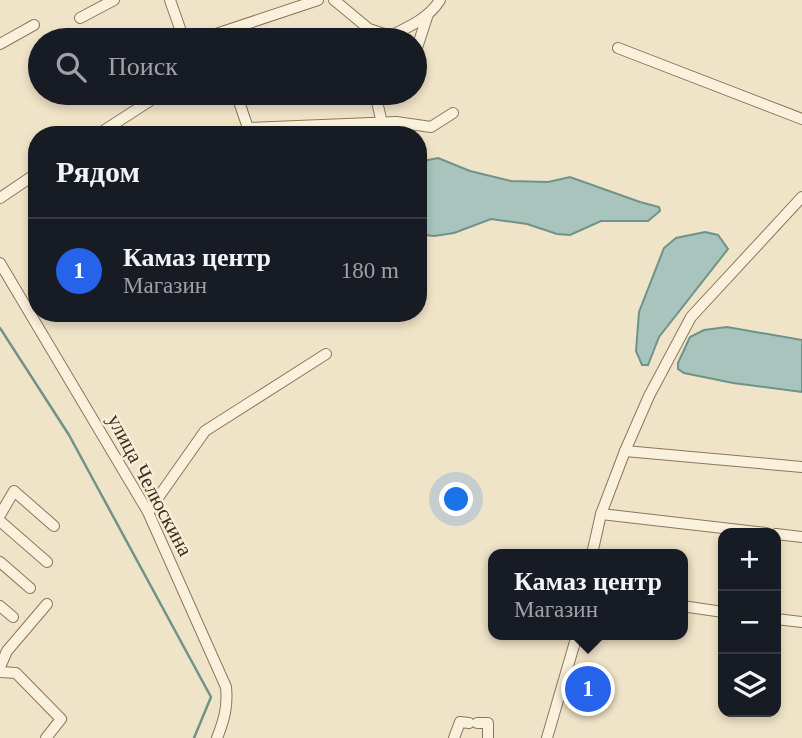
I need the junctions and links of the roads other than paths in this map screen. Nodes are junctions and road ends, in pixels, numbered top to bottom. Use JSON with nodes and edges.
{"nodes":[{"id":1,"x":114,"y":0,"type":"edge"},
{"id":2,"x":170,"y":0,"type":"edge"},
{"id":3,"x":318,"y":0,"type":"edge"},
{"id":4,"x":334,"y":0,"type":"edge"},
{"id":5,"x":440,"y":0,"type":"edge"},
{"id":6,"x":428,"y":14,"type":"junction"},
{"id":7,"x":79,"y":18,"type":"dead end"},
{"id":8,"x":34,"y":25,"type":"dead end"},
{"id":9,"x":28,"y":28,"type":"edge"},
{"id":10,"x":29,"y":28,"type":"edge"},
{"id":11,"x":180,"y":28,"type":"edge"},
{"id":12,"x":234,"y":28,"type":"edge"},
{"id":13,"x":368,"y":28,"type":"edge"},
{"id":14,"x":407,"y":28,"type":"edge"},
{"id":15,"x":423,"y":28,"type":"edge"},
{"id":16,"x":0,"y":44,"type":"edge"},
{"id":17,"x":618,"y":48,"type":"dead end"},
{"id":18,"x":143,"y":105,"type":"edge"},
{"id":19,"x":240,"y":105,"type":"edge"},
{"id":20,"x":378,"y":105,"type":"edge"},
{"id":21,"x":453,"y":113,"type":"dead end"},
{"id":22,"x":802,"y":119,"type":"edge"},
{"id":23,"x":382,"y":123,"type":"junction"},
{"id":24,"x":111,"y":126,"type":"edge"},
{"id":25,"x":247,"y":126,"type":"edge"},
{"id":26,"x":302,"y":126,"type":"edge"},
{"id":27,"x":424,"y":126,"type":"edge"},
{"id":28,"x":427,"y":126,"type":"edge"},
{"id":29,"x":28,"y":179,"type":"edge"},
{"id":30,"x":802,"y":197,"type":"edge"},
{"id":31,"x":0,"y":198,"type":"edge"},
{"id":32,"x":0,"y":263,"type":"edge"},
{"id":33,"x":28,"y":310,"type":"edge"},
{"id":34,"x":35,"y":322,"type":"edge"},
{"id":35,"x":326,"y":354,"type":"dead end"},
{"id":36,"x":625,"y":451,"type":"junction"},
{"id":37,"x":802,"y":467,"type":"edge"},
{"id":38,"x":148,"y":512,"type":"junction"},
{"id":39,"x":601,"y":514,"type":"junction"},
{"id":40,"x":0,"y":515,"type":"edge"},
{"id":41,"x":0,"y":521,"type":"edge"},
{"id":42,"x":54,"y":526,"type":"dead end"},
{"id":43,"x":723,"y":528,"type":"edge"},
{"id":44,"x":781,"y":535,"type":"edge"},
{"id":45,"x":802,"y":537,"type":"edge"},
{"id":46,"x":593,"y":549,"type":"edge"},
{"id":47,"x":0,"y":562,"type":"edge"},
{"id":48,"x":47,"y":562,"type":"dead end"},
{"id":49,"x":30,"y":588,"type":"dead end"},
{"id":50,"x":47,"y":604,"type":"dead end"},
{"id":51,"x":0,"y":606,"type":"edge"},
{"id":52,"x":688,"y":607,"type":"edge"},
{"id":53,"x":718,"y":611,"type":"edge"},
{"id":54,"x":13,"y":617,"type":"dead end"},
{"id":55,"x":781,"y":620,"type":"edge"},
{"id":56,"x":802,"y":622,"type":"edge"},
{"id":57,"x":576,"y":640,"type":"edge"},
{"id":58,"x":0,"y":670,"type":"edge"},
{"id":59,"x":46,"y":738,"type":"edge"},
{"id":60,"x":217,"y":738,"type":"edge"},
{"id":61,"x":454,"y":738,"type":"edge"},
{"id":62,"x":488,"y":738,"type":"edge"},
{"id":63,"x":547,"y":738,"type":"edge"}],
"edges":[{"from":1,"to":7,"type":"street"},
{"from":2,"to":11,"type":"street"},
{"from":3,"to":12,"type":"street"},
{"from":4,"to":13,"type":"street"},
{"from":5,"to":6,"type":"street"},
{"from":6,"to":14,"type":"street"},
{"from":6,"to":15,"type":"street"},
{"from":8,"to":10,"type":"street"},
{"from":9,"to":16,"type":"street"},
{"from":17,"to":22,"type":"street"},
{"from":18,"to":24,"type":"street"},
{"from":19,"to":25,"type":"street"},
{"from":20,"to":23,"type":"street"},
{"from":21,"to":28,"type":"street"},
{"from":23,"to":26,"type":"street"},
{"from":23,"to":27,"type":"street"},
{"from":29,"to":31,"type":"street"},
{"from":30,"to":36,"type":"street"},
{"from":32,"to":33,"type":"street","name":"улица Челюскина"},
{"from":34,"to":38,"type":"street","name":"улица Челюскина"},
{"from":35,"to":38,"type":"street"},
{"from":36,"to":37,"type":"street"},
{"from":36,"to":39,"type":"street"},
{"from":38,"to":60,"type":"street","name":"улица Челюскина"},
{"from":39,"to":43,"type":"street"},
{"from":39,"to":46,"type":"street"},
{"from":40,"to":42,"type":"street"},
{"from":41,"to":48,"type":"street"},
{"from":44,"to":45,"type":"street"},
{"from":47,"to":49,"type":"street"},
{"from":50,"to":58,"type":"street"},
{"from":51,"to":54,"type":"street"},
{"from":52,"to":53,"type":"street"},
{"from":55,"to":56,"type":"street"},
{"from":57,"to":63,"type":"street"},
{"from":58,"to":59,"type":"street"},
{"from":61,"to":62,"type":"street"}]}
